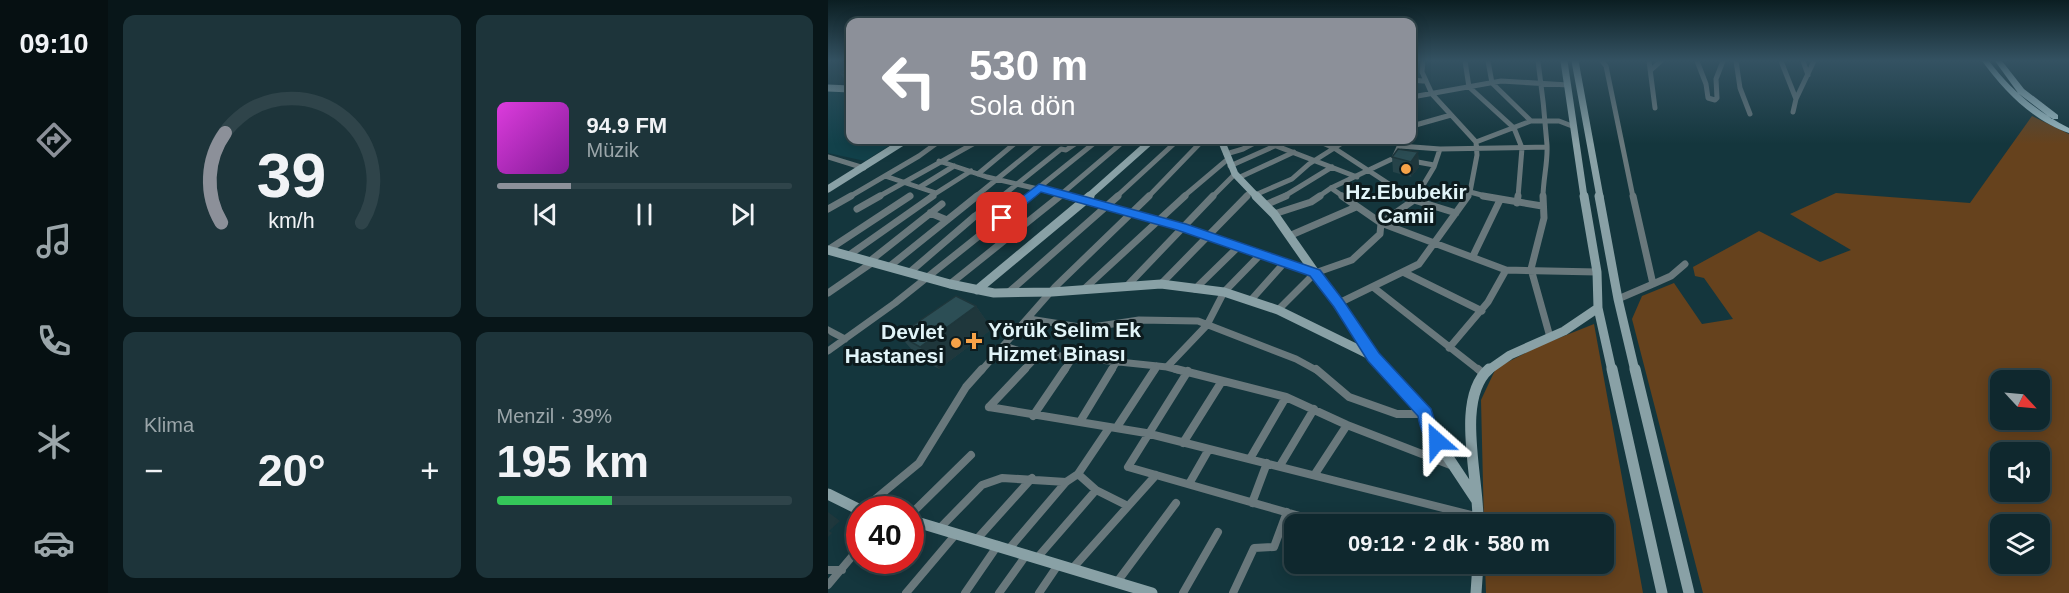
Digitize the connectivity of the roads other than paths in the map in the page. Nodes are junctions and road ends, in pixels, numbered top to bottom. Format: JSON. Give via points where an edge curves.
{"nodes":[{"id":1,"x":1428,"y":89,"type":"edge"},
{"id":2,"x":1458,"y":89,"type":"edge"},
{"id":3,"x":1471,"y":89,"type":"edge"},
{"id":4,"x":1498,"y":89,"type":"edge"},
{"id":5,"x":1543,"y":89,"type":"edge"},
{"id":6,"x":1568,"y":89,"type":"edge"},
{"id":7,"x":1579,"y":89,"type":"edge"},
{"id":8,"x":1610,"y":89,"type":"edge"},
{"id":9,"x":1653,"y":89,"type":"edge"},
{"id":10,"x":1707,"y":89,"type":"edge"},
{"id":11,"x":1717,"y":89,"type":"edge"},
{"id":12,"x":1740,"y":89,"type":"edge"},
{"id":13,"x":1792,"y":89,"type":"edge"},
{"id":14,"x":1801,"y":89,"type":"edge"},
{"id":15,"x":2006,"y":89,"type":"edge"},
{"id":16,"x":2019,"y":89,"type":"edge"},
{"id":17,"x":1431,"y":93,"type":"junction"},
{"id":18,"x":1416,"y":96,"type":"edge"},
{"id":19,"x":1796,"y":99,"type":"junction"},
{"id":20,"x":1655,"y":108,"type":"dead end"},
{"id":21,"x":1793,"y":112,"type":"dead end"},
{"id":22,"x":1750,"y":114,"type":"dead end"},
{"id":23,"x":1451,"y":115,"type":"junction"},
{"id":24,"x":1532,"y":121,"type":"junction"},
{"id":25,"x":1543,"y":122,"type":"junction"},
{"id":26,"x":2069,"y":124,"type":"edge"},
{"id":27,"x":1416,"y":125,"type":"edge"},
{"id":28,"x":1572,"y":126,"type":"junction"},
{"id":29,"x":1514,"y":128,"type":"junction"},
{"id":30,"x":2069,"y":131,"type":"edge"},
{"id":31,"x":900,"y":144,"type":"edge"},
{"id":32,"x":935,"y":144,"type":"edge"},
{"id":33,"x":972,"y":144,"type":"edge"},
{"id":34,"x":1013,"y":144,"type":"edge"},
{"id":35,"x":1040,"y":144,"type":"edge"},
{"id":36,"x":1075,"y":144,"type":"edge"},
{"id":37,"x":1083,"y":144,"type":"edge"},
{"id":38,"x":1093,"y":144,"type":"edge"},
{"id":39,"x":1120,"y":144,"type":"edge"},
{"id":40,"x":1147,"y":144,"type":"edge"},
{"id":41,"x":1174,"y":144,"type":"edge"},
{"id":42,"x":1199,"y":144,"type":"edge"},
{"id":43,"x":1223,"y":144,"type":"edge"},
{"id":44,"x":1252,"y":144,"type":"edge"},
{"id":45,"x":1272,"y":144,"type":"edge"},
{"id":46,"x":1281,"y":144,"type":"edge"},
{"id":47,"x":1325,"y":144,"type":"edge"},
{"id":48,"x":1340,"y":144,"type":"edge"},
{"id":49,"x":1477,"y":145,"type":"junction"},
{"id":50,"x":1278,"y":146,"type":"junction"},
{"id":51,"x":1400,"y":146,"type":"joint"},
{"id":52,"x":1090,"y":147,"type":"junction"},
{"id":53,"x":1547,"y":147,"type":"junction"},
{"id":54,"x":1334,"y":148,"type":"junction"},
{"id":55,"x":1522,"y":148,"type":"junction"},
{"id":56,"x":1440,"y":149,"type":"junction"},
{"id":57,"x":1294,"y":152,"type":"junction"},
{"id":58,"x":828,"y":157,"type":"edge"},
{"id":59,"x":1394,"y":158,"type":"junction"},
{"id":60,"x":1314,"y":160,"type":"junction"},
{"id":61,"x":939,"y":161,"type":"junction"},
{"id":62,"x":1434,"y":165,"type":"junction"},
{"id":63,"x":954,"y":166,"type":"junction"},
{"id":64,"x":1231,"y":166,"type":"junction"},
{"id":65,"x":1332,"y":167,"type":"junction"},
{"id":66,"x":864,"y":168,"type":"junction"},
{"id":67,"x":974,"y":172,"type":"junction"},
{"id":68,"x":1368,"y":172,"type":"junction"},
{"id":69,"x":885,"y":176,"type":"junction"},
{"id":70,"x":1357,"y":177,"type":"junction"},
{"id":71,"x":998,"y":180,"type":"junction"},
{"id":72,"x":903,"y":181,"type":"junction"},
{"id":73,"x":1020,"y":183,"type":"junction"},
{"id":74,"x":920,"y":187,"type":"junction"},
{"id":75,"x":1039,"y":188,"type":"junction"},
{"id":76,"x":1331,"y":188,"type":"junction"},
{"id":77,"x":828,"y":189,"type":"edge"},
{"id":78,"x":891,"y":189,"type":"junction"},
{"id":79,"x":1470,"y":192,"type":"junction"},
{"id":80,"x":936,"y":193,"type":"junction"},
{"id":81,"x":1253,"y":193,"type":"junction"},
{"id":82,"x":1062,"y":194,"type":"junction"},
{"id":83,"x":926,"y":199,"type":"junction"},
{"id":84,"x":1414,"y":200,"type":"junction"},
{"id":85,"x":1500,"y":200,"type":"junction"},
{"id":86,"x":1082,"y":201,"type":"junction"},
{"id":87,"x":1517,"y":203,"type":"junction"},
{"id":88,"x":1265,"y":205,"type":"junction"},
{"id":89,"x":1542,"y":206,"type":"junction"},
{"id":90,"x":1105,"y":207,"type":"junction"},
{"id":91,"x":1356,"y":207,"type":"junction"},
{"id":92,"x":857,"y":209,"type":"dead end"},
{"id":93,"x":828,"y":210,"type":"edge"},
{"id":94,"x":930,"y":213,"type":"junction"},
{"id":95,"x":1132,"y":213,"type":"junction"},
{"id":96,"x":1456,"y":213,"type":"junction"},
{"id":97,"x":1274,"y":214,"type":"junction"},
{"id":98,"x":947,"y":220,"type":"junction"},
{"id":99,"x":1156,"y":220,"type":"junction"},
{"id":100,"x":1381,"y":223,"type":"junction"},
{"id":101,"x":1182,"y":227,"type":"junction"},
{"id":102,"x":1206,"y":236,"type":"junction"},
{"id":103,"x":1289,"y":236,"type":"junction"},
{"id":104,"x":1436,"y":243,"type":"junction"},
{"id":105,"x":1239,"y":246,"type":"junction"},
{"id":106,"x":828,"y":250,"type":"edge"},
{"id":107,"x":1261,"y":254,"type":"junction"},
{"id":108,"x":849,"y":255,"type":"junction"},
{"id":109,"x":1473,"y":256,"type":"junction"},
{"id":110,"x":872,"y":261,"type":"junction"},
{"id":111,"x":1285,"y":262,"type":"junction"},
{"id":112,"x":1685,"y":264,"type":"dead end"},
{"id":113,"x":890,"y":266,"type":"junction"},
{"id":114,"x":1531,"y":269,"type":"junction"},
{"id":115,"x":1506,"y":270,"type":"junction"},
{"id":116,"x":910,"y":272,"type":"junction"},
{"id":117,"x":1597,"y":272,"type":"junction"},
{"id":118,"x":1315,"y":273,"type":"junction"},
{"id":119,"x":1405,"y":273,"type":"junction"},
{"id":120,"x":928,"y":277,"type":"junction"},
{"id":121,"x":950,"y":284,"type":"junction"},
{"id":122,"x":1161,"y":284,"type":"junction"},
{"id":123,"x":1653,"y":284,"type":"junction"},
{"id":124,"x":1126,"y":287,"type":"junction"},
{"id":125,"x":1373,"y":288,"type":"junction"},
{"id":126,"x":1195,"y":289,"type":"junction"},
{"id":127,"x":977,"y":290,"type":"junction"},
{"id":128,"x":1082,"y":290,"type":"junction"},
{"id":129,"x":1052,"y":292,"type":"junction"},
{"id":130,"x":1224,"y":292,"type":"junction"},
{"id":131,"x":828,"y":293,"type":"edge"},
{"id":132,"x":1008,"y":293,"type":"junction"},
{"id":133,"x":1618,"y":299,"type":"junction"},
{"id":134,"x":1251,"y":300,"type":"junction"},
{"id":135,"x":1339,"y":303,"type":"junction"},
{"id":136,"x":1598,"y":308,"type":"junction"},
{"id":137,"x":1278,"y":310,"type":"junction"},
{"id":138,"x":1482,"y":312,"type":"junction"},
{"id":139,"x":1029,"y":319,"type":"junction"},
{"id":140,"x":1207,"y":325,"type":"junction"},
{"id":141,"x":828,"y":330,"type":"edge"},
{"id":142,"x":1550,"y":337,"type":"junction"},
{"id":143,"x":845,"y":339,"type":"junction"},
{"id":144,"x":1005,"y":346,"type":"junction"},
{"id":145,"x":1449,"y":348,"type":"junction"},
{"id":146,"x":828,"y":351,"type":"edge"},
{"id":147,"x":1041,"y":352,"type":"junction"},
{"id":148,"x":1073,"y":357,"type":"junction"},
{"id":149,"x":1374,"y":357,"type":"junction"},
{"id":150,"x":1117,"y":361,"type":"junction"},
{"id":151,"x":1157,"y":366,"type":"junction"},
{"id":152,"x":1167,"y":367,"type":"junction"},
{"id":153,"x":1188,"y":371,"type":"junction"},
{"id":154,"x":1484,"y":374,"type":"junction"},
{"id":155,"x":1222,"y":381,"type":"junction"},
{"id":156,"x":1286,"y":397,"type":"junction"},
{"id":157,"x":1314,"y":409,"type":"junction"},
{"id":158,"x":1425,"y":414,"type":"junction"},
{"id":159,"x":1032,"y":416,"type":"junction"},
{"id":160,"x":1081,"y":420,"type":"junction"},
{"id":161,"x":1347,"y":425,"type":"junction"},
{"id":162,"x":1113,"y":428,"type":"junction"},
{"id":163,"x":1148,"y":434,"type":"junction"},
{"id":164,"x":1184,"y":443,"type":"junction"},
{"id":165,"x":1209,"y":449,"type":"junction"},
{"id":166,"x":971,"y":455,"type":"dead end"},
{"id":167,"x":1251,"y":457,"type":"junction"},
{"id":168,"x":1267,"y":463,"type":"junction"},
{"id":169,"x":1281,"y":465,"type":"junction"},
{"id":170,"x":1455,"y":467,"type":"junction"},
{"id":171,"x":1078,"y":474,"type":"junction"},
{"id":172,"x":1315,"y":474,"type":"junction"},
{"id":173,"x":1156,"y":475,"type":"junction"},
{"id":174,"x":1032,"y":478,"type":"junction"},
{"id":175,"x":1066,"y":482,"type":"junction"},
{"id":176,"x":1189,"y":484,"type":"junction"},
{"id":177,"x":1096,"y":490,"type":"junction"},
{"id":178,"x":828,"y":494,"type":"edge"},
{"id":179,"x":879,"y":496,"type":"edge"},
{"id":180,"x":924,"y":501,"type":"edge"},
{"id":181,"x":1477,"y":501,"type":"junction"},
{"id":182,"x":846,"y":503,"type":"edge"},
{"id":183,"x":1176,"y":503,"type":"dead end"},
{"id":184,"x":1252,"y":503,"type":"junction"},
{"id":185,"x":1128,"y":506,"type":"junction"},
{"id":186,"x":1287,"y":512,"type":"junction"},
{"id":187,"x":1294,"y":514,"type":"edge"},
{"id":188,"x":1454,"y":514,"type":"edge"},
{"id":189,"x":1478,"y":514,"type":"edge"},
{"id":190,"x":924,"y":524,"type":"edge"},
{"id":191,"x":939,"y":529,"type":"junction"},
{"id":192,"x":1218,"y":532,"type":"dead end"},
{"id":193,"x":956,"y":534,"type":"junction"},
{"id":194,"x":977,"y":539,"type":"junction"},
{"id":195,"x":1003,"y":548,"type":"junction"},
{"id":196,"x":1032,"y":556,"type":"junction"},
{"id":197,"x":846,"y":565,"type":"edge"},
{"id":198,"x":1058,"y":565,"type":"junction"},
{"id":199,"x":1072,"y":569,"type":"junction"},
{"id":200,"x":828,"y":570,"type":"edge"},
{"id":201,"x":842,"y":570,"type":"junction"},
{"id":202,"x":1475,"y":574,"type":"edge"},
{"id":203,"x":1117,"y":582,"type":"junction"},
{"id":204,"x":828,"y":585,"type":"edge"},
{"id":205,"x":906,"y":593,"type":"edge"},
{"id":206,"x":965,"y":593,"type":"edge"},
{"id":207,"x":999,"y":593,"type":"edge"},
{"id":208,"x":1039,"y":593,"type":"edge"},
{"id":209,"x":1152,"y":593,"type":"edge"},
{"id":210,"x":1182,"y":593,"type":"edge"},
{"id":211,"x":1233,"y":593,"type":"edge"},
{"id":212,"x":1476,"y":593,"type":"edge"},
{"id":213,"x":1662,"y":593,"type":"edge"},
{"id":214,"x":1689,"y":593,"type":"edge"}],
"edges":[{"from":1,"to":17,"type":"street"},
{"from":2,"to":17,"type":"street"},
{"from":3,"to":29,"type":"street"},
{"from":4,"to":24,"type":"street"},
{"from":5,"to":25,"type":"street"},
{"from":6,"to":28,"type":"street"},
{"from":7,"to":133,"type":"street"},
{"from":8,"to":123,"type":"street"},
{"from":9,"to":20,"type":"street"},
{"from":10,"to":11,"type":"street","via":[[1708,98],[1715,100]]},
{"from":12,"to":22,"type":"street"},
{"from":13,"to":19,"type":"street"},
{"from":14,"to":19,"type":"street"},
{"from":15,"to":30,"type":"main road","via":[[2035,113]]},
{"from":16,"to":26,"type":"main road","via":[[2033,103]]},
{"from":17,"to":18,"type":"street"},
{"from":17,"to":23,"type":"street"},
{"from":19,"to":21,"type":"street"},
{"from":23,"to":27,"type":"street"},
{"from":23,"to":49,"type":"street"},
{"from":24,"to":25,"type":"street"},
{"from":24,"to":29,"type":"street"},
{"from":25,"to":28,"type":"street"},
{"from":25,"to":53,"type":"street"},
{"from":28,"to":117,"type":"street"},
{"from":29,"to":49,"type":"street"},
{"from":29,"to":55,"type":"street"},
{"from":31,"to":66,"type":"street"},
{"from":32,"to":69,"type":"street"},
{"from":33,"to":61,"type":"street"},
{"from":34,"to":67,"type":"street"},
{"from":35,"to":71,"type":"street"},
{"from":36,"to":73,"type":"street","via":[[1061,149]]},
{"from":37,"to":52,"type":"street"},
{"from":38,"to":52,"type":"street"},
{"from":39,"to":82,"type":"street"},
{"from":40,"to":86,"type":"street"},
{"from":41,"to":90,"type":"street"},
{"from":42,"to":95,"type":"street"},
{"from":43,"to":64,"type":"street"},
{"from":44,"to":64,"type":"street","via":[[1243,149]]},
{"from":45,"to":50,"type":"street"},
{"from":46,"to":50,"type":"street"},
{"from":47,"to":54,"type":"street"},
{"from":48,"to":54,"type":"street"},
{"from":49,"to":55,"type":"street"},
{"from":49,"to":56,"type":"street"},
{"from":49,"to":79,"type":"street"},
{"from":50,"to":57,"type":"street"},
{"from":50,"to":64,"type":"street"},
{"from":51,"to":56,"type":"street"},
{"from":51,"to":59,"type":"street"},
{"from":52,"to":75,"type":"street"},
{"from":53,"to":55,"type":"street"},
{"from":53,"to":89,"type":"street"},
{"from":54,"to":60,"type":"street"},
{"from":54,"to":68,"type":"street"},
{"from":55,"to":87,"type":"street"},
{"from":56,"to":62,"type":"street"},
{"from":57,"to":60,"type":"street"},
{"from":57,"to":64,"type":"street","via":[[1278,163]]},
{"from":58,"to":66,"type":"street"},
{"from":59,"to":62,"type":"street"},
{"from":59,"to":68,"type":"street"},
{"from":60,"to":65,"type":"street"},
{"from":60,"to":81,"type":"street","via":[[1292,179]]},
{"from":61,"to":63,"type":"street"},
{"from":61,"to":72,"type":"street"},
{"from":62,"to":84,"type":"street"},
{"from":63,"to":67,"type":"street"},
{"from":63,"to":74,"type":"street"},
{"from":64,"to":81,"type":"street"},
{"from":64,"to":99,"type":"street"},
{"from":64,"to":101,"type":"street"},
{"from":65,"to":70,"type":"street"},
{"from":65,"to":88,"type":"street"},
{"from":66,"to":77,"type":"street"},
{"from":67,"to":71,"type":"street"},
{"from":67,"to":80,"type":"street"},
{"from":68,"to":70,"type":"street"},
{"from":68,"to":84,"type":"street"},
{"from":69,"to":72,"type":"street"},
{"from":69,"to":93,"type":"street"},
{"from":70,"to":76,"type":"street"},
{"from":71,"to":73,"type":"street"},
{"from":71,"to":98,"type":"street"},
{"from":72,"to":74,"type":"street"},
{"from":72,"to":78,"type":"street"},
{"from":73,"to":75,"type":"street"},
{"from":73,"to":116,"type":"street"},
{"from":74,"to":80,"type":"street"},
{"from":75,"to":82,"type":"street"},
{"from":75,"to":120,"type":"street"},
{"from":76,"to":91,"type":"street"},
{"from":76,"to":97,"type":"street","via":[[1311,202]]},
{"from":78,"to":92,"type":"street"},
{"from":78,"to":106,"type":"street","via":[[910,196]]},
{"from":79,"to":85,"type":"street"},
{"from":79,"to":96,"type":"street"},
{"from":80,"to":83,"type":"street"},
{"from":81,"to":88,"type":"street"},
{"from":81,"to":102,"type":"street"},
{"from":82,"to":86,"type":"street"},
{"from":82,"to":121,"type":"street"},
{"from":83,"to":94,"type":"street","via":[[942,204]]},
{"from":83,"to":108,"type":"street"},
{"from":84,"to":96,"type":"street"},
{"from":84,"to":100,"type":"street"},
{"from":85,"to":87,"type":"street"},
{"from":85,"to":109,"type":"street"},
{"from":86,"to":90,"type":"street"},
{"from":86,"to":127,"type":"street"},
{"from":87,"to":89,"type":"street"},
{"from":88,"to":97,"type":"street"},
{"from":89,"to":114,"type":"street","via":[[1544,218]]},
{"from":90,"to":95,"type":"street"},
{"from":90,"to":132,"type":"street"},
{"from":91,"to":100,"type":"street"},
{"from":91,"to":103,"type":"street"},
{"from":94,"to":98,"type":"street"},
{"from":94,"to":110,"type":"street"},
{"from":95,"to":99,"type":"street"},
{"from":95,"to":129,"type":"street"},
{"from":96,"to":104,"type":"street"},
{"from":97,"to":103,"type":"street"},
{"from":98,"to":113,"type":"street"},
{"from":99,"to":101,"type":"street"},
{"from":99,"to":128,"type":"street"},
{"from":100,"to":104,"type":"street"},
{"from":100,"to":118,"type":"street","via":[[1380,234],[1352,260]]},
{"from":101,"to":102,"type":"street"},
{"from":101,"to":124,"type":"street"},
{"from":102,"to":105,"type":"street"},
{"from":102,"to":122,"type":"street"},
{"from":103,"to":118,"type":"street"},
{"from":104,"to":109,"type":"street"},
{"from":104,"to":119,"type":"street","via":[[1419,264]]},
{"from":105,"to":107,"type":"street"},
{"from":105,"to":126,"type":"street"},
{"from":106,"to":108,"type":"street"},
{"from":107,"to":111,"type":"street"},
{"from":107,"to":130,"type":"street"},
{"from":108,"to":110,"type":"street"},
{"from":109,"to":115,"type":"street"},
{"from":110,"to":113,"type":"street"},
{"from":110,"to":131,"type":"street"},
{"from":111,"to":118,"type":"street"},
{"from":111,"to":134,"type":"street"},
{"from":112,"to":123,"type":"street"},
{"from":113,"to":116,"type":"street"},
{"from":114,"to":115,"type":"street"},
{"from":114,"to":117,"type":"street"},
{"from":114,"to":142,"type":"street"},
{"from":115,"to":138,"type":"street"},
{"from":116,"to":120,"type":"street"},
{"from":117,"to":136,"type":"street"},
{"from":118,"to":135,"type":"street"},
{"from":118,"to":137,"type":"street"},
{"from":119,"to":125,"type":"street"},
{"from":119,"to":138,"type":"street"},
{"from":120,"to":121,"type":"street"},
{"from":120,"to":143,"type":"street"},
{"from":121,"to":127,"type":"street"},
{"from":122,"to":124,"type":"street"},
{"from":122,"to":126,"type":"street"},
{"from":123,"to":133,"type":"street"},
{"from":124,"to":128,"type":"street"},
{"from":125,"to":135,"type":"street"},
{"from":125,"to":145,"type":"street"},
{"from":126,"to":130,"type":"street"},
{"from":127,"to":132,"type":"street"},
{"from":128,"to":129,"type":"street"},
{"from":129,"to":132,"type":"street"},
{"from":129,"to":139,"type":"street"},
{"from":130,"to":134,"type":"street"},
{"from":130,"to":140,"type":"street"},
{"from":133,"to":214,"type":"street"},
{"from":134,"to":137,"type":"street"},
{"from":135,"to":149,"type":"street"},
{"from":136,"to":142,"type":"street"},
{"from":136,"to":213,"type":"street"},
{"from":137,"to":149,"type":"street"},
{"from":138,"to":145,"type":"street"},
{"from":139,"to":140,"type":"street","via":[[1086,328],[1139,320],[1198,321]]},
{"from":139,"to":144,"type":"street"},
{"from":140,"to":152,"type":"street"},
{"from":140,"to":158,"type":"street","via":[[1296,359],[1321,372],[1349,397],[1397,414]]},
{"from":141,"to":143,"type":"street"},
{"from":142,"to":154,"type":"street","via":[[1514,352]]},
{"from":143,"to":146,"type":"street"},
{"from":144,"to":147,"type":"street"},
{"from":144,"to":179,"type":"street","via":[[966,387],[919,464]]},
{"from":145,"to":154,"type":"street"},
{"from":147,"to":148,"type":"street"},
{"from":147,"to":159,"type":"street","via":[[989,407]]},
{"from":148,"to":150,"type":"street"},
{"from":148,"to":159,"type":"street"},
{"from":149,"to":158,"type":"street"},
{"from":150,"to":151,"type":"street"},
{"from":150,"to":160,"type":"street"},
{"from":151,"to":152,"type":"street"},
{"from":151,"to":162,"type":"street"},
{"from":152,"to":153,"type":"street"},
{"from":153,"to":155,"type":"street"},
{"from":153,"to":163,"type":"street"},
{"from":154,"to":181,"type":"street","via":[[1477,381],[1471,421]]},
{"from":155,"to":156,"type":"street"},
{"from":155,"to":164,"type":"street"},
{"from":156,"to":157,"type":"street"},
{"from":156,"to":167,"type":"street"},
{"from":157,"to":161,"type":"street"},
{"from":157,"to":169,"type":"street"},
{"from":158,"to":170,"type":"street","via":[[1428,427]]},
{"from":159,"to":160,"type":"street"},
{"from":160,"to":162,"type":"street"},
{"from":161,"to":170,"type":"street"},
{"from":161,"to":172,"type":"street"},
{"from":162,"to":163,"type":"street"},
{"from":162,"to":171,"type":"street"},
{"from":163,"to":164,"type":"street"},
{"from":163,"to":173,"type":"street","via":[[1128,467]]},
{"from":164,"to":165,"type":"street"},
{"from":165,"to":167,"type":"street"},
{"from":165,"to":176,"type":"street"},
{"from":166,"to":180,"type":"street"},
{"from":167,"to":168,"type":"street"},
{"from":168,"to":169,"type":"street"},
{"from":168,"to":184,"type":"street"},
{"from":169,"to":172,"type":"street"},
{"from":170,"to":181,"type":"street"},
{"from":171,"to":175,"type":"street"},
{"from":171,"to":177,"type":"street"},
{"from":172,"to":188,"type":"street"},
{"from":173,"to":176,"type":"street"},
{"from":173,"to":185,"type":"street"},
{"from":174,"to":175,"type":"street"},
{"from":174,"to":191,"type":"street","via":[[1002,478],[982,485]]},
{"from":174,"to":194,"type":"street"},
{"from":175,"to":195,"type":"street"},
{"from":176,"to":184,"type":"street"},
{"from":177,"to":185,"type":"street"},
{"from":177,"to":196,"type":"street"},
{"from":178,"to":182,"type":"street"},
{"from":181,"to":189,"type":"street"},
{"from":183,"to":203,"type":"street"},
{"from":184,"to":186,"type":"street"},
{"from":185,"to":199,"type":"street"},
{"from":186,"to":187,"type":"street"},
{"from":186,"to":211,"type":"street","via":[[1274,547],[1254,548]]},
{"from":190,"to":191,"type":"street"},
{"from":191,"to":193,"type":"street"},
{"from":192,"to":210,"type":"street"},
{"from":193,"to":194,"type":"street"},
{"from":193,"to":205,"type":"street"},
{"from":194,"to":195,"type":"street"},
{"from":195,"to":196,"type":"street"},
{"from":195,"to":206,"type":"street"},
{"from":196,"to":198,"type":"street"},
{"from":196,"to":207,"type":"street"},
{"from":197,"to":201,"type":"street"},
{"from":198,"to":199,"type":"street"},
{"from":198,"to":208,"type":"street"},
{"from":199,"to":203,"type":"street"},
{"from":200,"to":201,"type":"street"},
{"from":201,"to":204,"type":"street"},
{"from":202,"to":212,"type":"street"},
{"from":203,"to":209,"type":"street"}]}
